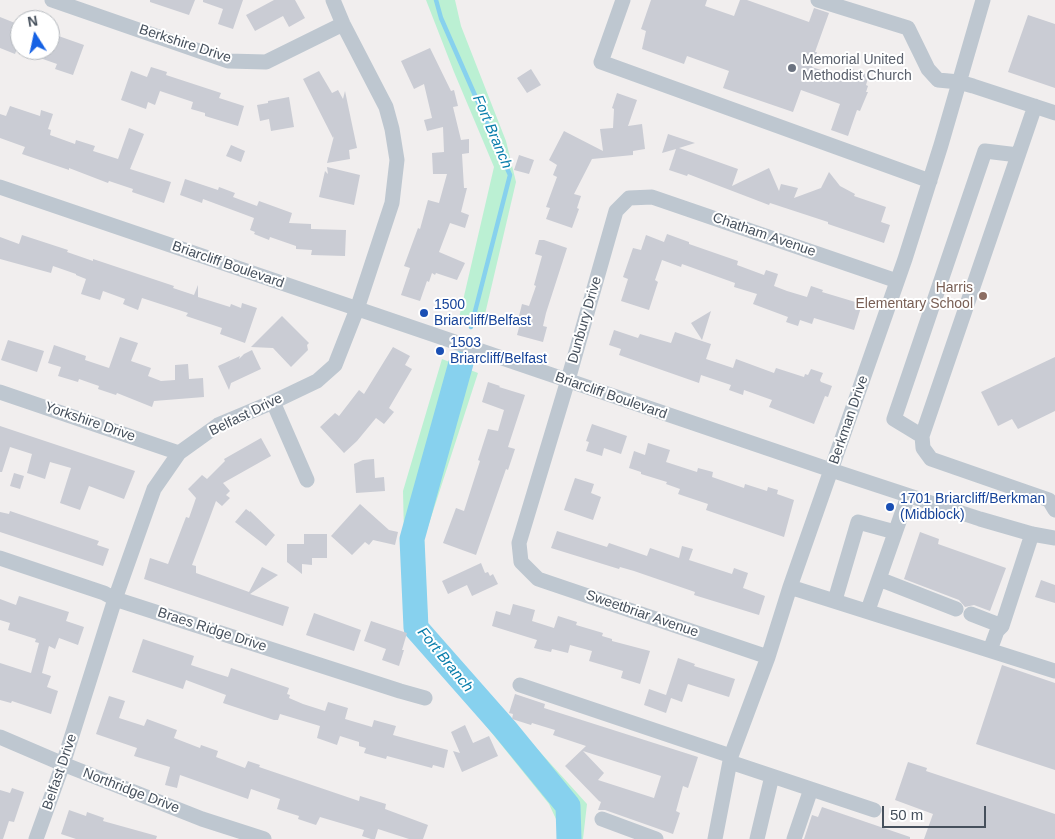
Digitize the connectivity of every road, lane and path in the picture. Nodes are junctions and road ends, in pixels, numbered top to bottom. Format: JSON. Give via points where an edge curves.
{"nodes":[{"id":1,"x":52,"y":0,"type":"edge"},
{"id":2,"x":334,"y":0,"type":"edge"},
{"id":3,"x":623,"y":0,"type":"edge"},
{"id":4,"x":818,"y":0,"type":"edge"},
{"id":5,"x":983,"y":0,"type":"edge"},
{"id":6,"x":343,"y":24,"type":"junction"},
{"id":7,"x":959,"y":82,"type":"junction"},
{"id":8,"x":1035,"y":106,"type":"junction"},
{"id":9,"x":1055,"y":113,"type":"edge"},
{"id":10,"x":1018,"y":155,"type":"junction"},
{"id":11,"x":930,"y":180,"type":"junction"},
{"id":12,"x":0,"y":187,"type":"edge"},
{"id":13,"x":629,"y":198,"type":"joint"},
{"id":14,"x":897,"y":281,"type":"junction"},
{"id":15,"x":357,"y":309,"type":"junction"},
{"id":16,"x":568,"y":380,"type":"junction"},
{"id":17,"x":0,"y":392,"type":"edge"},
{"id":18,"x":273,"y":402,"type":"junction"},
{"id":19,"x":922,"y":436,"type":"junction"},
{"id":20,"x":179,"y":453,"type":"junction"},
{"id":21,"x":831,"y":470,"type":"junction"},
{"id":22,"x":307,"y":480,"type":"dead end"},
{"id":23,"x":908,"y":496,"type":"junction"},
{"id":24,"x":1055,"y":510,"type":"edge"},
{"id":25,"x":895,"y":532,"type":"junction"},
{"id":26,"x":1032,"y":534,"type":"junction"},
{"id":27,"x":1055,"y":536,"type":"edge"},
{"id":28,"x":0,"y":558,"type":"edge"},
{"id":29,"x":521,"y":562,"type":"joint"},
{"id":30,"x":878,"y":579,"type":"junction"},
{"id":31,"x":790,"y":587,"type":"junction"},
{"id":32,"x":115,"y":599,"type":"junction"},
{"id":33,"x":835,"y":600,"type":"junction"},
{"id":34,"x":868,"y":610,"type":"junction"},
{"id":35,"x":1002,"y":626,"type":"junction"},
{"id":36,"x":990,"y":650,"type":"junction"},
{"id":37,"x":768,"y":657,"type":"junction"},
{"id":38,"x":1055,"y":671,"type":"edge"},
{"id":39,"x":520,"y":685,"type":"dead end"},
{"id":40,"x":425,"y":698,"type":"dead end"},
{"id":41,"x":0,"y":737,"type":"edge"},
{"id":42,"x":730,"y":759,"type":"junction"},
{"id":43,"x":63,"y":764,"type":"junction"},
{"id":44,"x":772,"y":776,"type":"junction"},
{"id":45,"x":811,"y":789,"type":"junction"},
{"id":46,"x":874,"y":810,"type":"dead end"},
{"id":47,"x":602,"y":819,"type":"dead end"},
{"id":48,"x":36,"y":839,"type":"edge"},
{"id":49,"x":264,"y":839,"type":"edge"},
{"id":50,"x":656,"y":839,"type":"edge"},
{"id":51,"x":715,"y":839,"type":"edge"},
{"id":52,"x":757,"y":839,"type":"edge"},
{"id":53,"x":794,"y":839,"type":"edge"}],
"edges":[{"from":1,"to":6,"type":"street","name":"Berkshire Drive","via":[[228,61],[266,62]]},
{"from":2,"to":6,"type":"street","name":"Belfast Drive"},
{"from":3,"to":11,"type":"street","via":[[601,62]]},
{"from":4,"to":7,"type":"street","via":[[908,28],[932,74],[938,80]]},
{"from":5,"to":7,"type":"street","name":"Berkman Drive"},
{"from":6,"to":15,"type":"street","name":"Belfast Drive","via":[[386,107],[397,160],[392,203]]},
{"from":7,"to":8,"type":"street"},
{"from":7,"to":11,"type":"street","name":"Berkman Drive"},
{"from":8,"to":9,"type":"street"},
{"from":8,"to":10,"type":"street"},
{"from":10,"to":19,"type":"street"},
{"from":10,"to":19,"type":"street","via":[[985,151],[894,419]]},
{"from":11,"to":14,"type":"street","name":"Berkman Drive"},
{"from":12,"to":15,"type":"street","name":"Briarcliff Boulevard"},
{"from":13,"to":14,"type":"street","name":"Chatham Avenue","via":[[652,197]]},
{"from":13,"to":16,"type":"street","name":"Dunbury Drive","via":[[616,211]]},
{"from":14,"to":21,"type":"street","name":"Berkman Drive"},
{"from":15,"to":16,"type":"street","name":"Briarcliff Boulevard"},
{"from":15,"to":18,"type":"street","name":"Belfast Drive","via":[[335,364],[317,381]]},
{"from":16,"to":21,"type":"street","name":"Briarcliff Boulevard"},
{"from":16,"to":29,"type":"street","name":"Dunbury Drive","via":[[518,542]]},
{"from":17,"to":20,"type":"street","name":"Yorkshire Drive"},
{"from":18,"to":20,"type":"street","name":"Belfast Drive","via":[[218,425]]},
{"from":18,"to":22,"type":"street"},
{"from":19,"to":24,"type":"street","via":[[923,448],[931,459],[1049,500]]},
{"from":20,"to":32,"type":"street","name":"Belfast Drive","via":[[154,489]]},
{"from":21,"to":23,"type":"street","name":"Briarcliff Boulevard"},
{"from":21,"to":31,"type":"street","name":"Berkman Drive"},
{"from":23,"to":25,"type":"street"},
{"from":23,"to":26,"type":"street","name":"Briarcliff Boulevard"},
{"from":25,"to":30,"type":"street"},
{"from":25,"to":33,"type":"street","via":[[858,522]]},
{"from":26,"to":27,"type":"street","name":"Briarcliff Boulevard"},
{"from":26,"to":35,"type":"street"},
{"from":28,"to":32,"type":"street","name":"Braes Ridge Drive"},
{"from":29,"to":37,"type":"street","name":"Sweetbriar Avenue","via":[[538,579]]},
{"from":30,"to":34,"type":"street"},
{"from":30,"to":35,"type":"street"},
{"from":31,"to":33,"type":"street"},
{"from":31,"to":37,"type":"street","name":"Berkman Drive"},
{"from":32,"to":40,"type":"street","name":"Braes Ridge Drive"},
{"from":32,"to":43,"type":"street","name":"Belfast Drive"},
{"from":33,"to":34,"type":"street"},
{"from":34,"to":36,"type":"street"},
{"from":35,"to":36,"type":"street"},
{"from":36,"to":38,"type":"street"},
{"from":37,"to":42,"type":"street","name":"Berkman Drive"},
{"from":39,"to":42,"type":"street"},
{"from":41,"to":43,"type":"street","name":"Northridge Drive"},
{"from":42,"to":44,"type":"street"},
{"from":42,"to":51,"type":"street","name":"Berkman Drive"},
{"from":43,"to":48,"type":"street","name":"Belfast Drive"},
{"from":43,"to":49,"type":"street","name":"Northridge Drive"},
{"from":44,"to":45,"type":"street"},
{"from":44,"to":52,"type":"street"},
{"from":45,"to":46,"type":"street"},
{"from":45,"to":53,"type":"street"},
{"from":47,"to":50,"type":"street"}]}
